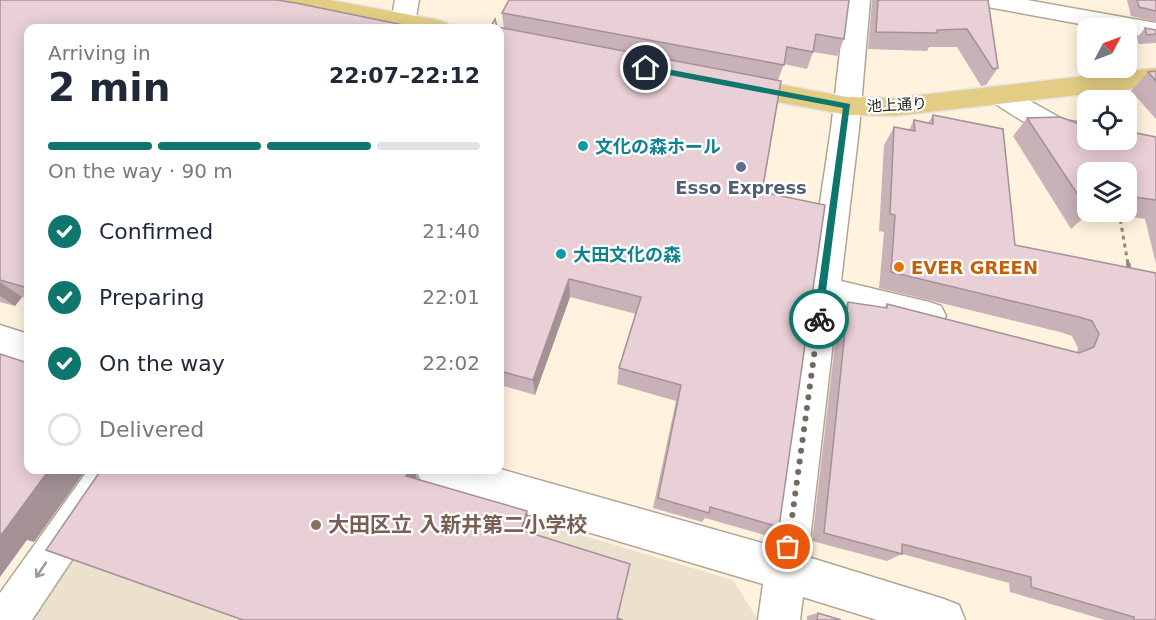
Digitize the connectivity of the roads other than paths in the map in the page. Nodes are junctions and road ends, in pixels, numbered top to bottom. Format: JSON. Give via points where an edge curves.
{"nodes":[{"id":1,"x":292,"y":0,"type":"edge"},
{"id":2,"x":858,"y":0,"type":"edge"},
{"id":3,"x":988,"y":0,"type":"edge"},
{"id":4,"x":1046,"y":5,"type":"edge"},
{"id":5,"x":403,"y":17,"type":"edge"},
{"id":6,"x":425,"y":24,"type":"edge"},
{"id":7,"x":1156,"y":31,"type":"edge"},
{"id":8,"x":1156,"y":77,"type":"edge"},
{"id":9,"x":708,"y":80,"type":"edge"},
{"id":10,"x":1000,"y":95,"type":"junction"},
{"id":11,"x":847,"y":106,"type":"junction"},
{"id":12,"x":1077,"y":132,"type":"edge"},
{"id":13,"x":823,"y":290,"type":"junction"},
{"id":14,"x":958,"y":324,"type":"edge"},
{"id":15,"x":0,"y":340,"type":"edge"},
{"id":16,"x":24,"y":348,"type":"edge"},
{"id":17,"x":107,"y":474,"type":"edge"},
{"id":18,"x":449,"y":474,"type":"edge"},
{"id":19,"x":785,"y":571,"type":"junction"},
{"id":20,"x":7,"y":620,"type":"edge"},
{"id":21,"x":779,"y":620,"type":"edge"},
{"id":22,"x":944,"y":620,"type":"edge"}],
"edges":[{"from":1,"to":5,"type":"main road"},
{"from":2,"to":11,"type":"street"},
{"from":3,"to":4,"type":"street"},
{"from":4,"to":7,"type":"street"},
{"from":5,"to":6,"type":"main road"},
{"from":8,"to":10,"type":"main road","name":"池上通り"},
{"from":9,"to":11,"type":"main road","name":"池上通り"},
{"from":10,"to":11,"type":"main road","name":"池上通り","via":[[894,107]]},
{"from":10,"to":12,"type":"street","via":[[1057,129]]},
{"from":11,"to":13,"type":"street"},
{"from":13,"to":14,"type":"street"},
{"from":13,"to":19,"type":"street"},
{"from":15,"to":16,"type":"street"},
{"from":17,"to":20,"type":"street","one_way":true},
{"from":18,"to":19,"type":"street"},
{"from":19,"to":21,"type":"street"},
{"from":19,"to":22,"type":"street"}]}
